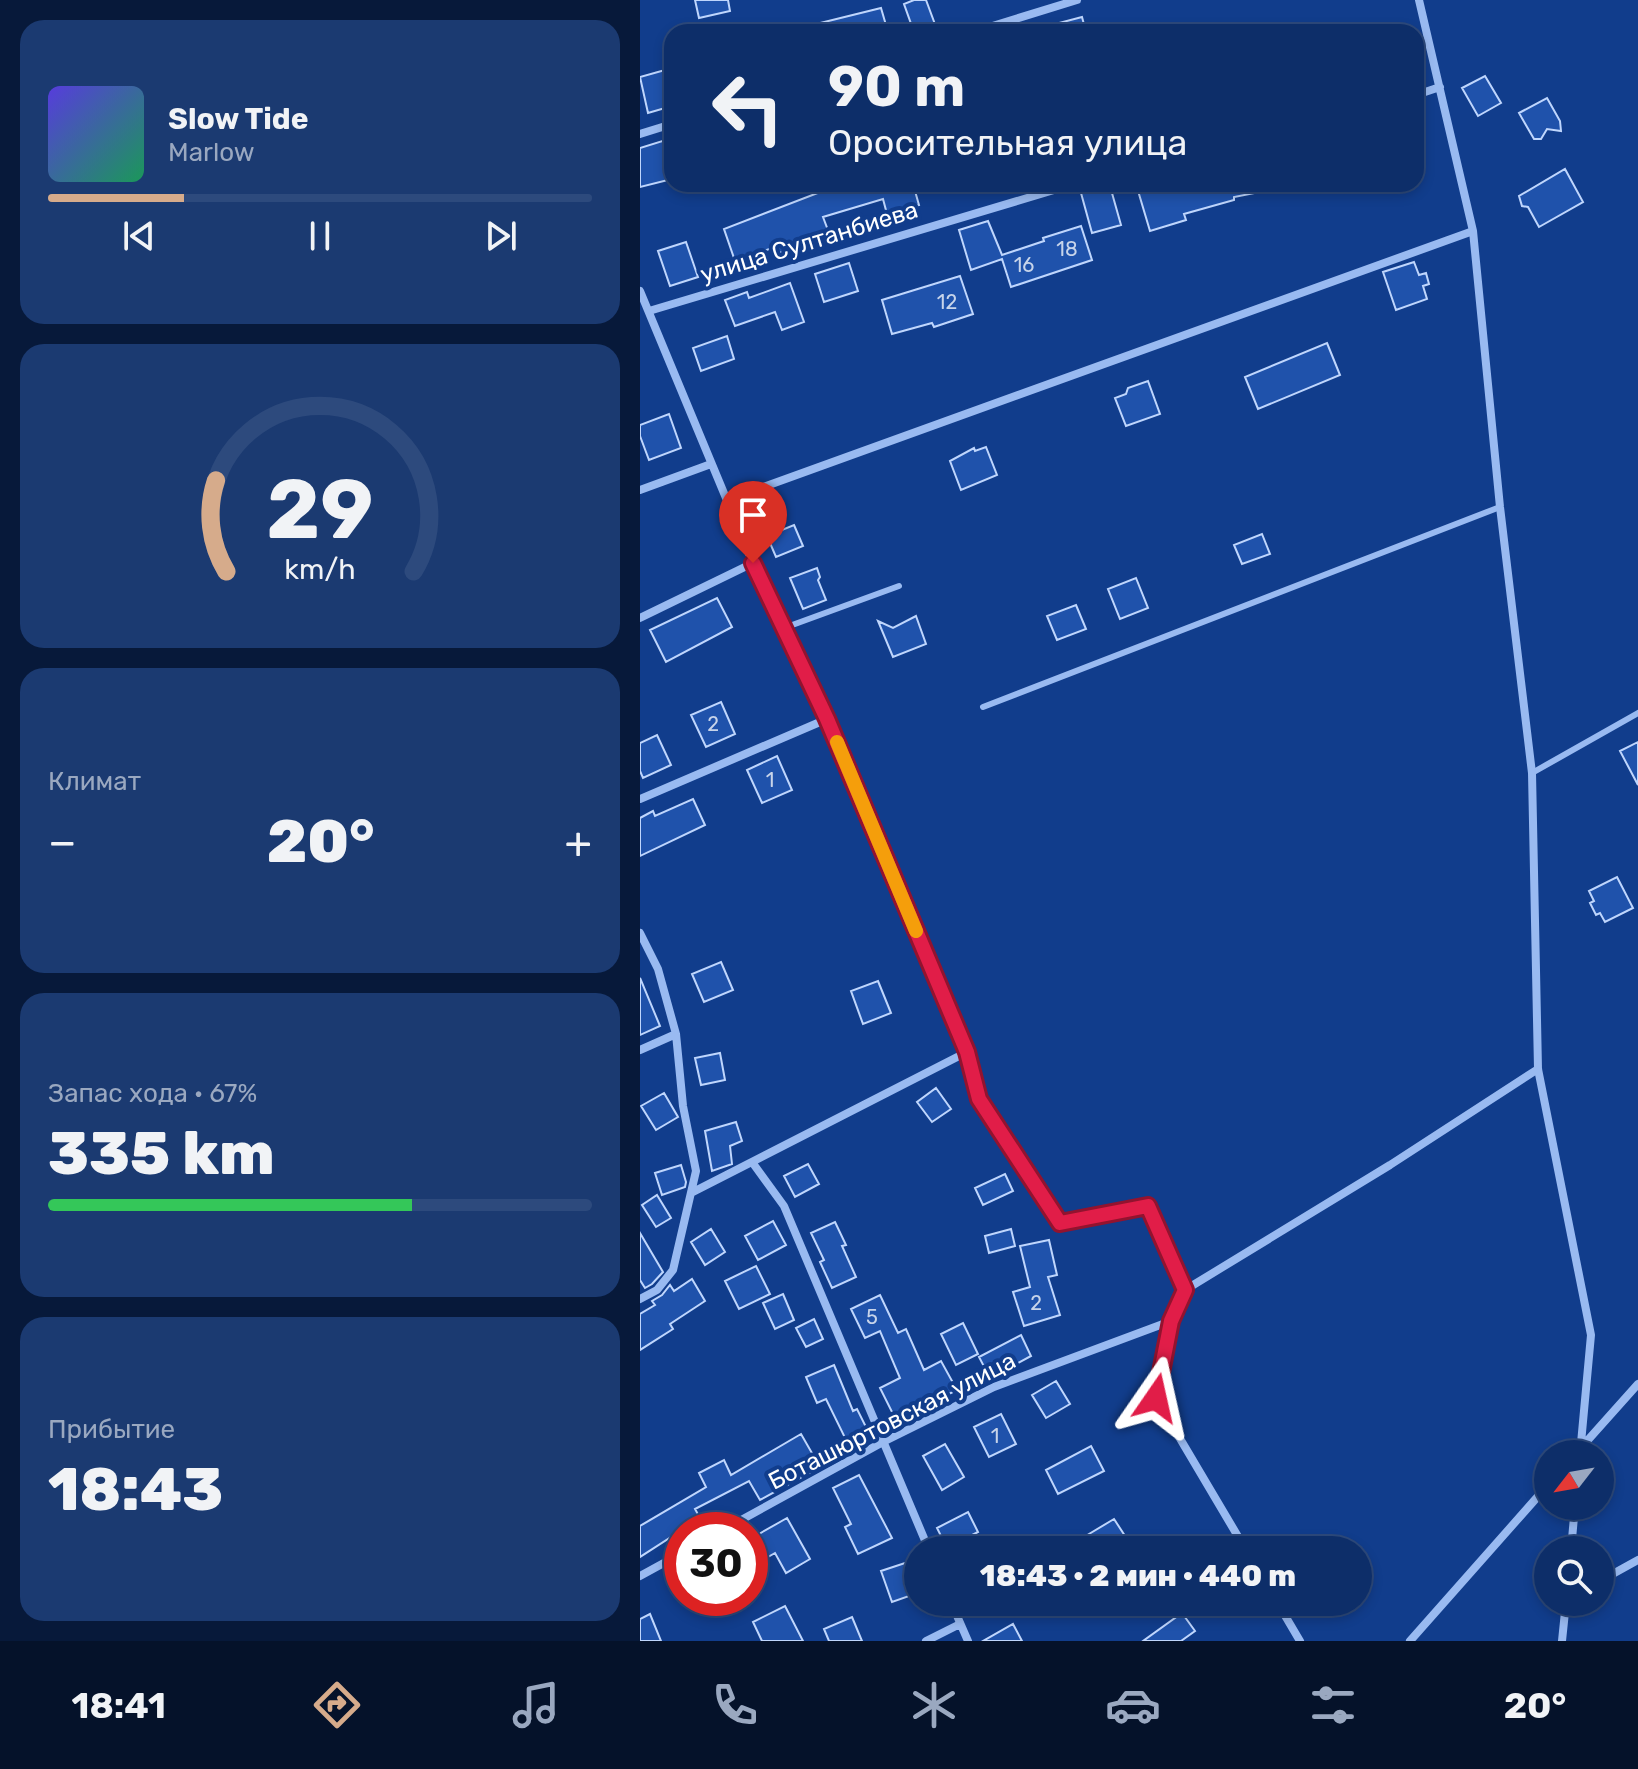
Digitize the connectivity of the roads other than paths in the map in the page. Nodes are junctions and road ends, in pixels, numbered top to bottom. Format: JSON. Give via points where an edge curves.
{"nodes":[{"id":1,"x":1077,"y":0,"type":"edge"},
{"id":2,"x":1419,"y":0,"type":"edge"},
{"id":3,"x":999,"y":24,"type":"edge"},
{"id":4,"x":1440,"y":87,"type":"junction"},
{"id":5,"x":1424,"y":92,"type":"edge"},
{"id":6,"x":664,"y":126,"type":"edge"},
{"id":7,"x":640,"y":134,"type":"edge"},
{"id":8,"x":1047,"y":192,"type":"edge"},
{"id":9,"x":1473,"y":231,"type":"junction"},
{"id":10,"x":640,"y":291,"type":"edge"},
{"id":11,"x":649,"y":311,"type":"junction"},
{"id":12,"x":711,"y":464,"type":"junction"},
{"id":13,"x":640,"y":490,"type":"edge"},
{"id":14,"x":727,"y":500,"type":"junction"},
{"id":15,"x":1500,"y":507,"type":"junction"},
{"id":16,"x":753,"y":563,"type":"junction"},
{"id":17,"x":899,"y":586,"type":"dead end"},
{"id":18,"x":640,"y":618,"type":"edge"},
{"id":19,"x":784,"y":628,"type":"junction"},
{"id":20,"x":983,"y":707,"type":"dead end"},
{"id":21,"x":1638,"y":713,"type":"edge"},
{"id":22,"x":827,"y":719,"type":"junction"},
{"id":23,"x":1532,"y":773,"type":"junction"},
{"id":24,"x":640,"y":799,"type":"edge"},
{"id":25,"x":640,"y":933,"type":"edge"},
{"id":26,"x":676,"y":1034,"type":"junction"},
{"id":27,"x":640,"y":1050,"type":"edge"},
{"id":28,"x":967,"y":1052,"type":"junction"},
{"id":29,"x":1538,"y":1069,"type":"junction"},
{"id":30,"x":752,"y":1162,"type":"junction"},
{"id":31,"x":691,"y":1193,"type":"junction"},
{"id":32,"x":1185,"y":1290,"type":"junction"},
{"id":33,"x":640,"y":1299,"type":"edge"},
{"id":34,"x":1171,"y":1321,"type":"junction"},
{"id":35,"x":1638,"y":1384,"type":"edge"},
{"id":36,"x":1579,"y":1440,"type":"edge"},
{"id":37,"x":1589,"y":1440,"type":"edge"},
{"id":38,"x":883,"y":1442,"type":"junction"},
{"id":39,"x":1534,"y":1501,"type":"edge"},
{"id":40,"x":756,"y":1512,"type":"edge"},
{"id":41,"x":923,"y":1536,"type":"edge"},
{"id":42,"x":1238,"y":1536,"type":"edge"},
{"id":43,"x":1638,"y":1560,"type":"edge"},
{"id":44,"x":664,"y":1563,"type":"edge"},
{"id":45,"x":1614,"y":1573,"type":"edge"},
{"id":46,"x":640,"y":1576,"type":"edge"},
{"id":47,"x":957,"y":1616,"type":"edge"},
{"id":48,"x":1285,"y":1616,"type":"edge"},
{"id":49,"x":1565,"y":1616,"type":"edge"},
{"id":50,"x":960,"y":1624,"type":"junction"},
{"id":51,"x":926,"y":1641,"type":"edge"},
{"id":52,"x":968,"y":1641,"type":"edge"},
{"id":53,"x":1300,"y":1641,"type":"edge"},
{"id":54,"x":1410,"y":1641,"type":"edge"},
{"id":55,"x":1562,"y":1641,"type":"edge"}],
"edges":[{"from":1,"to":3,"type":"street"},
{"from":2,"to":4,"type":"street"},
{"from":4,"to":5,"type":"street"},
{"from":4,"to":9,"type":"street"},
{"from":6,"to":7,"type":"street"},
{"from":8,"to":11,"type":"street","name":"улица Султанбиева"},
{"from":9,"to":14,"type":"street"},
{"from":9,"to":15,"type":"street"},
{"from":10,"to":11,"type":"street"},
{"from":11,"to":12,"type":"street"},
{"from":12,"to":13,"type":"street"},
{"from":12,"to":14,"type":"street"},
{"from":14,"to":16,"type":"street"},
{"from":15,"to":20,"type":"lane"},
{"from":15,"to":23,"type":"street"},
{"from":16,"to":18,"type":"street"},
{"from":16,"to":19,"type":"street"},
{"from":17,"to":19,"type":"lane"},
{"from":19,"to":22,"type":"street"},
{"from":21,"to":23,"type":"lane"},
{"from":22,"to":24,"type":"street"},
{"from":22,"to":28,"type":"street"},
{"from":23,"to":29,"type":"street"},
{"from":25,"to":26,"type":"street","via":[[658,969]]},
{"from":26,"to":27,"type":"street"},
{"from":26,"to":31,"type":"street","via":[[696,1171]]},
{"from":28,"to":30,"type":"street"},
{"from":28,"to":32,"type":"street","via":[[979,1099],[1060,1223],[1148,1206]]},
{"from":29,"to":32,"type":"street"},
{"from":29,"to":36,"type":"street","via":[[1591,1335]]},
{"from":30,"to":31,"type":"street"},
{"from":30,"to":38,"type":"street","via":[[784,1206]]},
{"from":31,"to":33,"type":"street","via":[[673,1270],[657,1290]]},
{"from":32,"to":34,"type":"street"},
{"from":34,"to":38,"type":"street","name":"Боташюртовская улица","via":[[994,1387]]},
{"from":34,"to":42,"type":"street","via":[[1156,1398]]},
{"from":35,"to":37,"type":"street"},
{"from":38,"to":40,"type":"street","name":"Боташюртовская улица"},
{"from":38,"to":41,"type":"street"},
{"from":39,"to":54,"type":"street"},
{"from":43,"to":45,"type":"street"},
{"from":44,"to":46,"type":"street"},
{"from":47,"to":50,"type":"street"},
{"from":48,"to":53,"type":"street"},
{"from":49,"to":55,"type":"street"},
{"from":50,"to":51,"type":"street"},
{"from":50,"to":52,"type":"street"}]}
